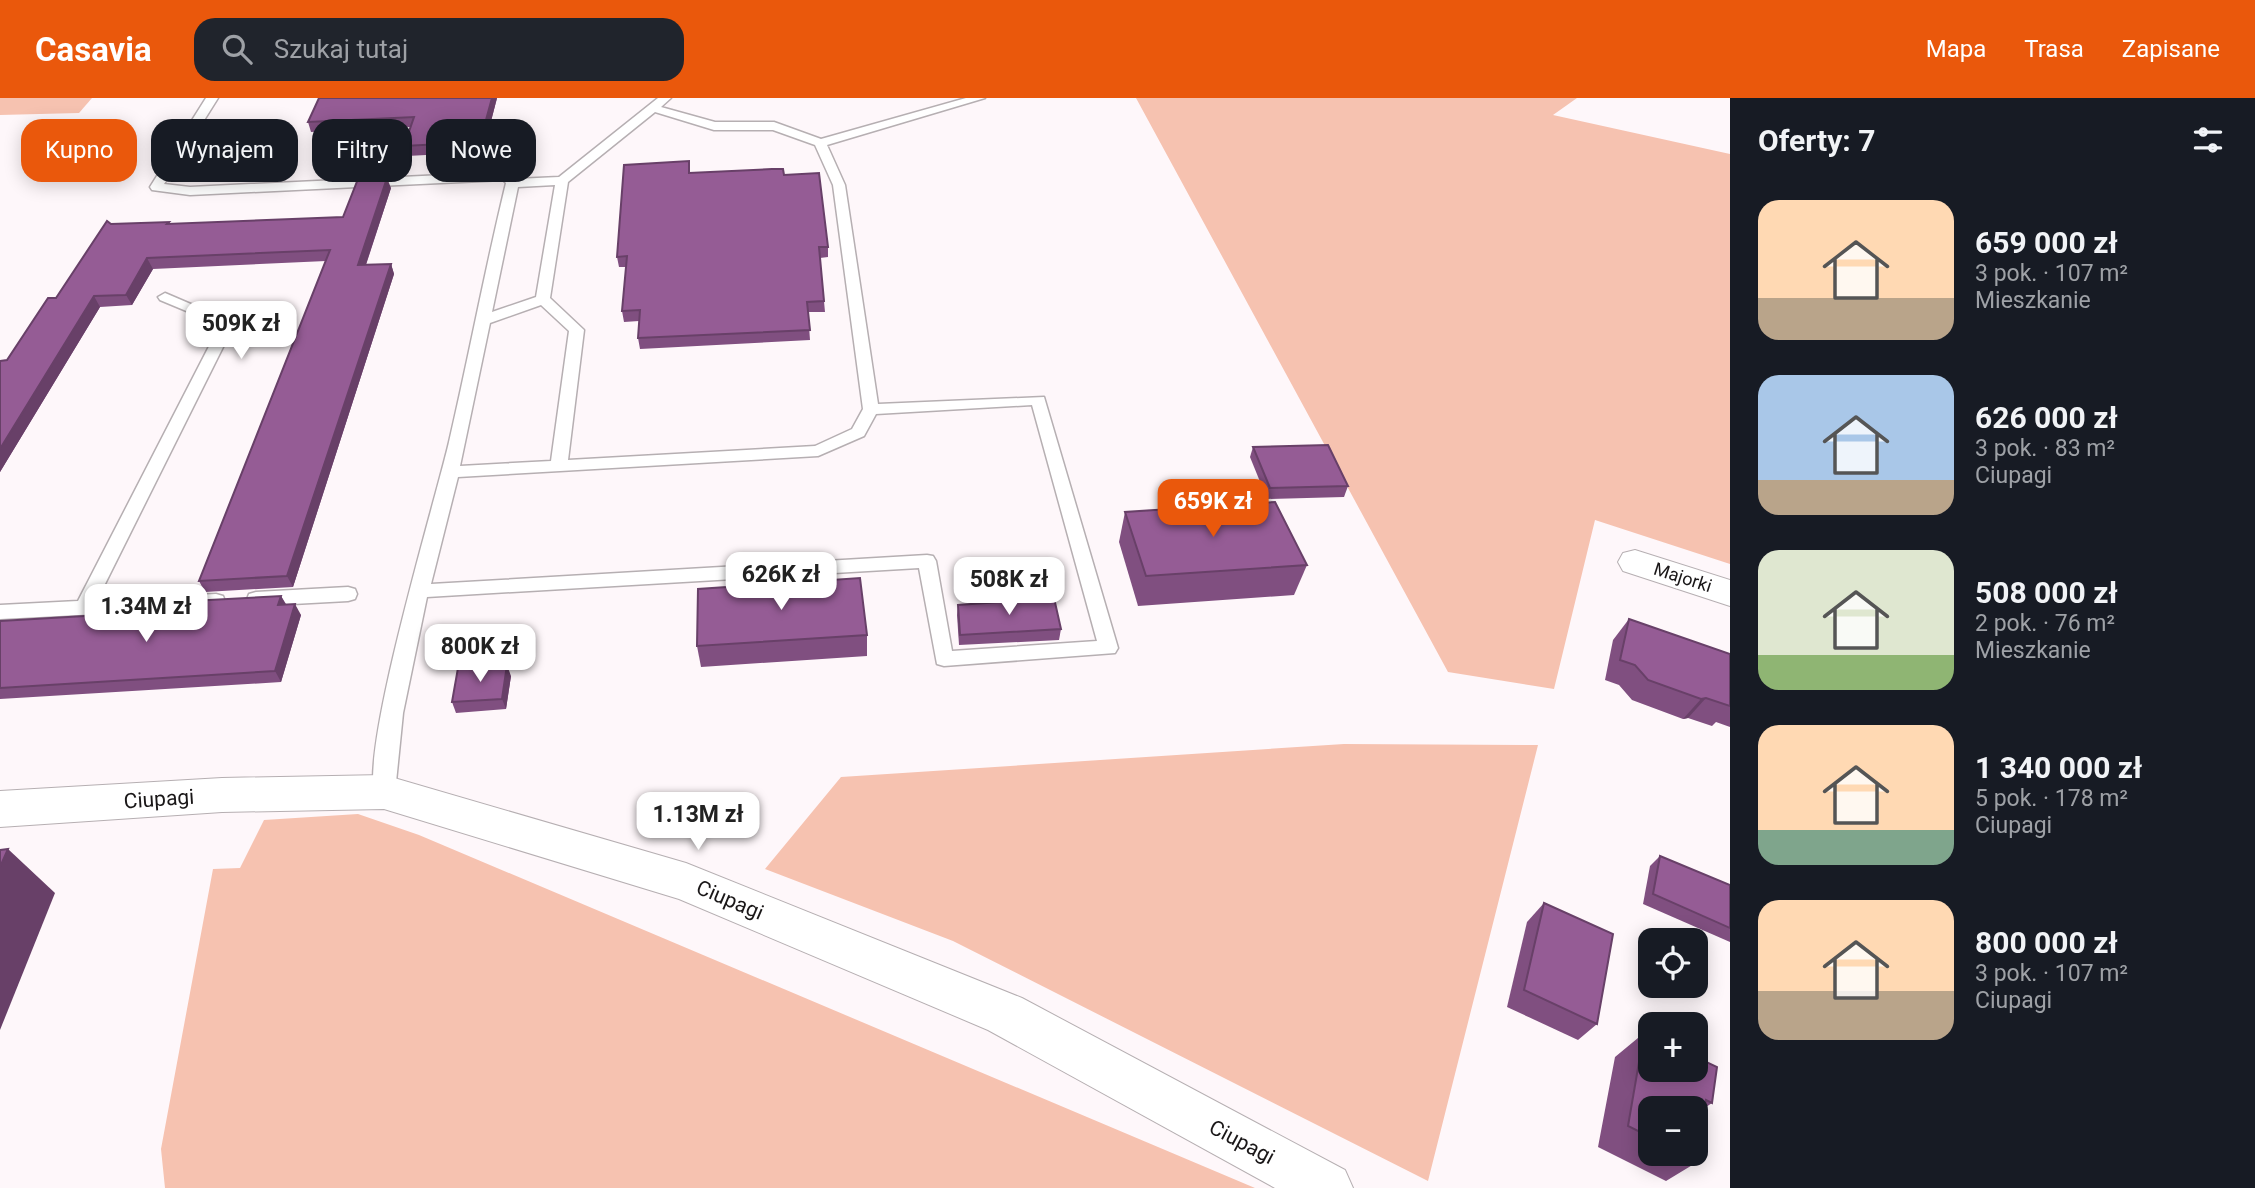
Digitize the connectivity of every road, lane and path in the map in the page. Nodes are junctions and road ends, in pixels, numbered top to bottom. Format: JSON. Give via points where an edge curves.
{"nodes":[{"id":1,"x":212,"y":98,"type":"edge"},
{"id":2,"x":979,"y":98,"type":"edge"},
{"id":3,"x":659,"y":103,"type":"edge"},
{"id":4,"x":820,"y":143,"type":"junction"},
{"id":5,"x":562,"y":181,"type":"junction"},
{"id":6,"x":512,"y":184,"type":"junction"},
{"id":7,"x":165,"y":297,"type":"dead end"},
{"id":8,"x":543,"y":299,"type":"junction"},
{"id":9,"x":482,"y":320,"type":"junction"},
{"id":10,"x":872,"y":408,"type":"junction"},
{"id":11,"x":559,"y":466,"type":"junction"},
{"id":12,"x":450,"y":472,"type":"junction"},
{"id":13,"x":1635,"y":562,"type":"dead end"},
{"id":14,"x":420,"y":591,"type":"junction"},
{"id":15,"x":1730,"y":593,"type":"edge"},
{"id":16,"x":348,"y":594,"type":"dead end"},
{"id":17,"x":85,"y":607,"type":"junction"},
{"id":18,"x":0,"y":611,"type":"edge"},
{"id":19,"x":384,"y":792,"type":"junction"},
{"id":20,"x":0,"y":809,"type":"edge"},
{"id":21,"x":1327,"y":1188,"type":"edge"}],
"edges":[{"from":1,"to":6,"type":"lane","via":[[156,187],[190,191],[506,176]]},
{"from":2,"to":4,"type":"lane"},
{"from":3,"to":4,"type":"lane","via":[[714,125],[774,126]]},
{"from":3,"to":5,"type":"lane"},
{"from":4,"to":10,"type":"lane","via":[[839,185]]},
{"from":5,"to":6,"type":"lane"},
{"from":5,"to":8,"type":"lane"},
{"from":6,"to":9,"type":"lane"},
{"from":7,"to":17,"type":"lane","via":[[228,323]]},
{"from":8,"to":9,"type":"lane"},
{"from":8,"to":11,"type":"lane","via":[[577,330]]},
{"from":9,"to":12,"type":"lane"},
{"from":10,"to":11,"type":"lane","via":[[858,432],[818,450]]},
{"from":10,"to":14,"type":"lane","via":[[1038,400],[1108,648],[944,659],[927,561]]},
{"from":11,"to":12,"type":"lane"},
{"from":12,"to":14,"type":"lane"},
{"from":13,"to":15,"type":"street","name":"Majorki"},
{"from":14,"to":19,"type":"lane","via":[[386,747]]},
{"from":16,"to":17,"type":"lane"},
{"from":17,"to":18,"type":"lane"},
{"from":19,"to":20,"type":"street","name":"Ciupagi","via":[[222,795]]},
{"from":19,"to":21,"type":"street","name":"Ciupagi","via":[[686,882],[1005,1014]]}]}
